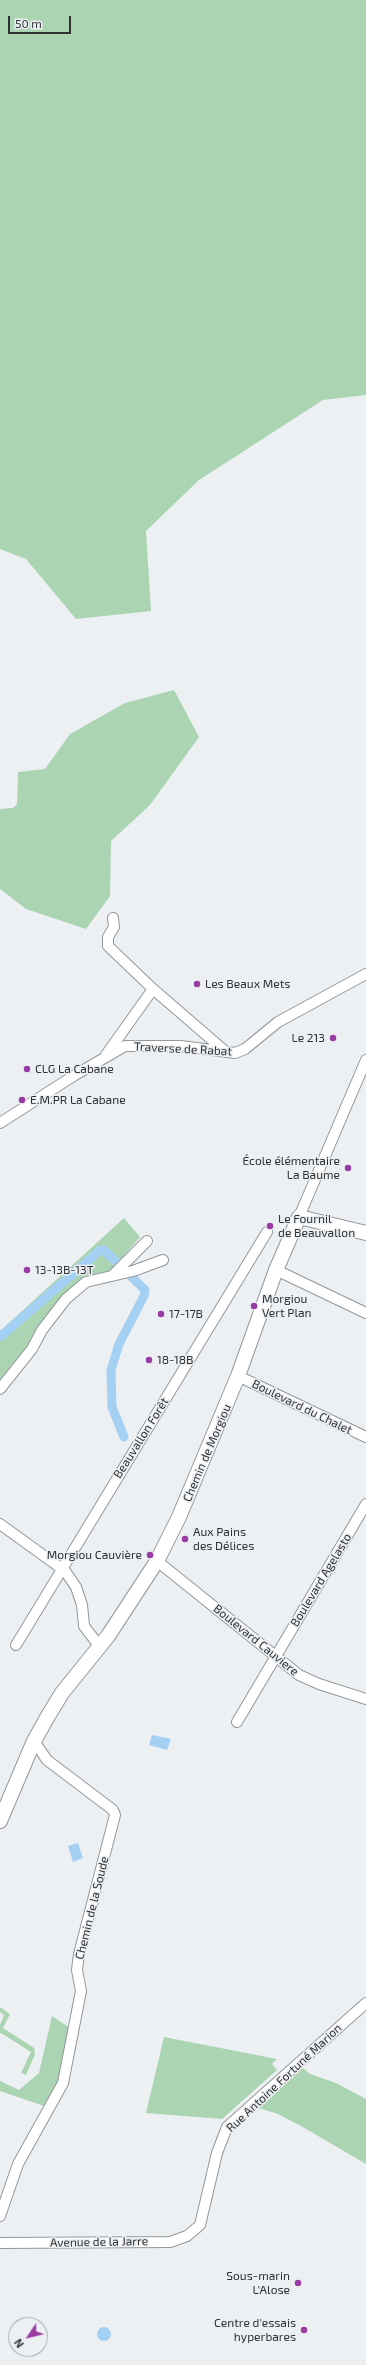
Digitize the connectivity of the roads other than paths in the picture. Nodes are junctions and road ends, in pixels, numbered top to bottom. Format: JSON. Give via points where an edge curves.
{"nodes":[{"id":1,"x":113,"y":918,"type":"dead end"},
{"id":2,"x":366,"y":974,"type":"edge"},
{"id":3,"x":153,"y":989,"type":"junction"},
{"id":4,"x":226,"y":1052,"type":"junction"},
{"id":5,"x":104,"y":1058,"type":"junction"},
{"id":6,"x":366,"y":1060,"type":"edge"},
{"id":7,"x":0,"y":1123,"type":"edge"},
{"id":8,"x":299,"y":1217,"type":"junction"},
{"id":9,"x":267,"y":1232,"type":"dead end"},
{"id":10,"x":366,"y":1233,"type":"edge"},
{"id":11,"x":147,"y":1241,"type":"dead end"},
{"id":12,"x":163,"y":1260,"type":"dead end"},
{"id":13,"x":276,"y":1270,"type":"junction"},
{"id":14,"x":112,"y":1276,"type":"junction"},
{"id":15,"x":366,"y":1313,"type":"edge"},
{"id":16,"x":238,"y":1376,"type":"junction"},
{"id":17,"x":0,"y":1389,"type":"edge"},
{"id":18,"x":366,"y":1437,"type":"edge"},
{"id":19,"x":366,"y":1504,"type":"edge"},
{"id":20,"x":0,"y":1524,"type":"edge"},
{"id":21,"x":157,"y":1561,"type":"junction"},
{"id":22,"x":62,"y":1568,"type":"junction"},
{"id":23,"x":16,"y":1645,"type":"dead end"},
{"id":24,"x":100,"y":1647,"type":"junction"},
{"id":25,"x":275,"y":1657,"type":"junction"},
{"id":26,"x":366,"y":1698,"type":"edge"},
{"id":27,"x":237,"y":1722,"type":"dead end"},
{"id":28,"x":34,"y":1741,"type":"junction"},
{"id":29,"x":0,"y":1821,"type":"edge"},
{"id":30,"x":366,"y":2003,"type":"edge"},
{"id":31,"x":0,"y":2216,"type":"edge"},
{"id":32,"x":195,"y":2230,"type":"joint"},
{"id":33,"x":5,"y":2243,"type":"edge"},
{"id":34,"x":0,"y":2252,"type":"edge"}],
"edges":[{"from":1,"to":3,"type":"street","via":[[114,927],[108,936],[108,946]]},
{"from":2,"to":4,"type":"street","name":"Traverse de Rabat","via":[[278,1022],[245,1049],[235,1053]]},
{"from":3,"to":4,"type":"street"},
{"from":3,"to":5,"type":"street"},
{"from":4,"to":5,"type":"street","name":"Traverse de Rabat","via":[[137,1045],[125,1046]]},
{"from":5,"to":7,"type":"street","name":"Traverse de Rabat"},
{"from":6,"to":8,"type":"street","name":"Chemin de Morgiou"},
{"from":8,"to":10,"type":"street"},
{"from":8,"to":13,"type":"street","name":"Chemin de Morgiou"},
{"from":9,"to":22,"type":"street","name":"Beauvallon Forêt"},
{"from":11,"to":14,"type":"street"},
{"from":12,"to":14,"type":"street"},
{"from":13,"to":15,"type":"street"},
{"from":13,"to":16,"type":"street","name":"Chemin de Morgiou"},
{"from":14,"to":17,"type":"street","via":[[86,1282],[66,1299],[42,1330],[32,1349]]},
{"from":16,"to":18,"type":"street","name":"Boulevard du Chalet"},
{"from":16,"to":21,"type":"street","name":"Chemin de Morgiou","via":[[200,1471]]},
{"from":19,"to":25,"type":"street","name":"Boulevard Agelasto"},
{"from":20,"to":22,"type":"street"},
{"from":21,"to":24,"type":"street","name":"Chemin de Morgiou"},
{"from":21,"to":25,"type":"street","name":"Boulevard Cauviere"},
{"from":22,"to":23,"type":"street","name":"Beauvallon Forêt"},
{"from":22,"to":24,"type":"street","via":[[76,1587],[82,1605],[84,1626]]},
{"from":24,"to":28,"type":"street","name":"Chemin de Morgiou","via":[[62,1693]]},
{"from":25,"to":26,"type":"street","name":"Boulevard Cauviere","via":[[304,1678]]},
{"from":25,"to":27,"type":"street","name":"Boulevard Agelasto"},
{"from":28,"to":29,"type":"street","name":"Chemin de Morgiou"},
{"from":28,"to":31,"type":"street","name":"Chemin de la Soude","via":[[47,1760],[113,1810],[115,1815],[79,1954],[77,1970],[80,1992],[63,2083],[18,2164]]},
{"from":30,"to":32,"type":"street","name":"Rue Antoine Fortuné Marion","via":[[227,2127],[217,2153],[205,2212]]},
{"from":32,"to":33,"type":"street","name":"Avenue de la Jarre","via":[[170,2242]]},
{"from":33,"to":34,"type":"street"}]}
